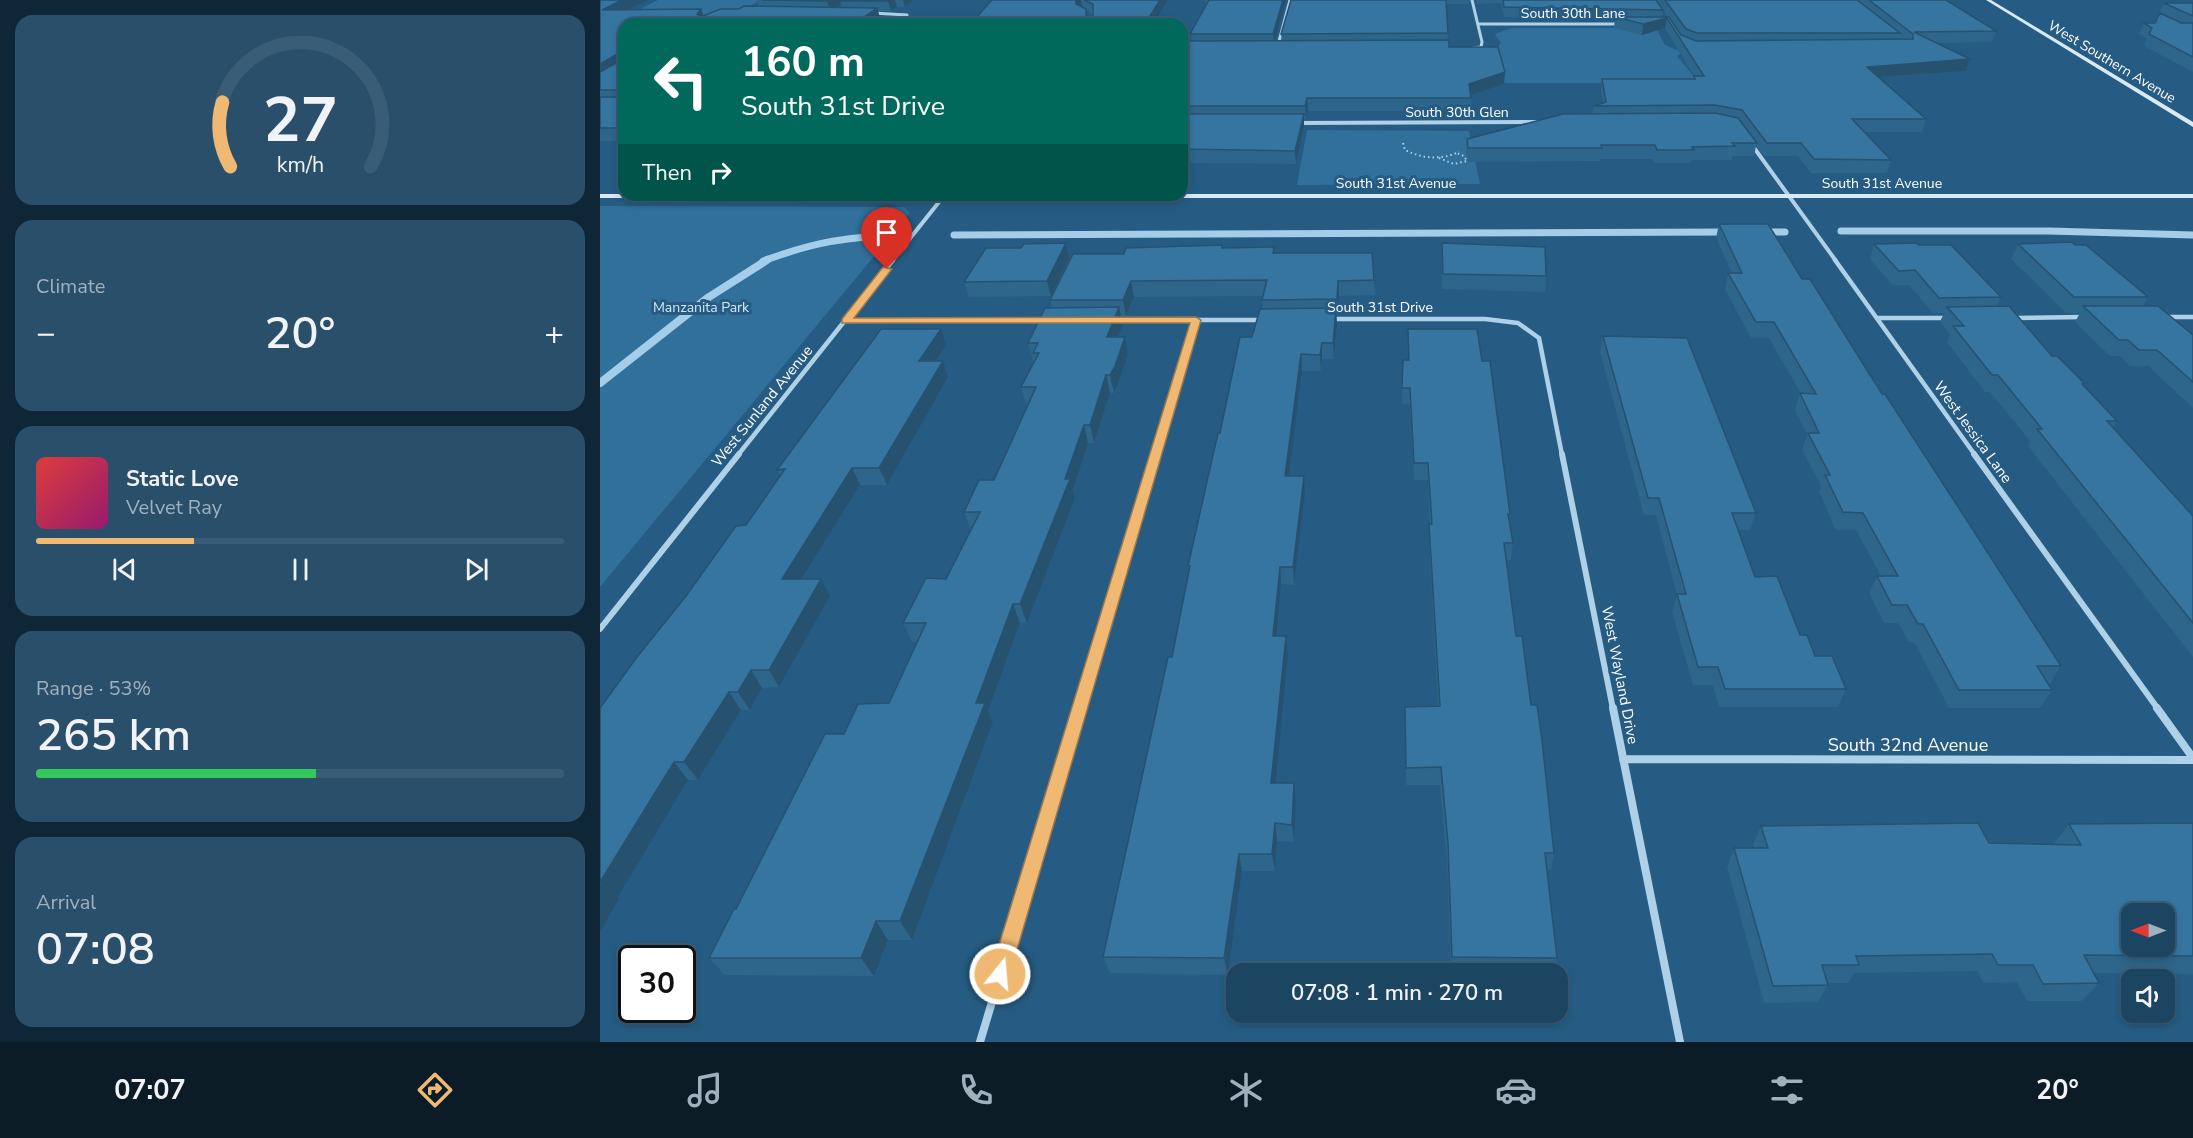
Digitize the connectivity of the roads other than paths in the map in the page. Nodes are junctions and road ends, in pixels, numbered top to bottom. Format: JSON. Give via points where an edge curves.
{"nodes":[{"id":1,"x":1290,"y":0,"type":"edge"},
{"id":2,"x":1472,"y":0,"type":"edge"},
{"id":3,"x":1988,"y":0,"type":"edge"},
{"id":4,"x":865,"y":14,"type":"edge"},
{"id":5,"x":904,"y":18,"type":"edge"},
{"id":6,"x":1478,"y":24,"type":"junction"},
{"id":7,"x":1621,"y":24,"type":"edge"},
{"id":8,"x":1289,"y":49,"type":"edge"},
{"id":9,"x":1464,"y":49,"type":"edge"},
{"id":10,"x":1546,"y":122,"type":"edge"},
{"id":11,"x":1287,"y":123,"type":"edge"},
{"id":12,"x":2193,"y":125,"type":"edge"},
{"id":13,"x":1747,"y":138,"type":"edge"},
{"id":14,"x":600,"y":196,"type":"edge"},
{"id":15,"x":618,"y":196,"type":"edge"},
{"id":16,"x":1188,"y":196,"type":"edge"},
{"id":17,"x":1789,"y":196,"type":"junction"},
{"id":18,"x":2193,"y":196,"type":"edge"},
{"id":19,"x":940,"y":201,"type":"edge"},
{"id":20,"x":2085,"y":317,"type":"edge"},
{"id":21,"x":2155,"y":317,"type":"edge"},
{"id":22,"x":1876,"y":318,"type":"junction"},
{"id":23,"x":1958,"y":318,"type":"edge"},
{"id":24,"x":2004,"y":318,"type":"edge"},
{"id":25,"x":2193,"y":318,"type":"edge"},
{"id":26,"x":1323,"y":319,"type":"edge"},
{"id":27,"x":1056,"y":320,"type":"edge"},
{"id":28,"x":1114,"y":320,"type":"edge"},
{"id":29,"x":1196,"y":320,"type":"junction"},
{"id":30,"x":1277,"y":320,"type":"edge"},
{"id":31,"x":846,"y":321,"type":"junction"},
{"id":32,"x":1518,"y":323,"type":"joint"},
{"id":33,"x":600,"y":629,"type":"edge"},
{"id":34,"x":1623,"y":759,"type":"junction"},
{"id":35,"x":2193,"y":759,"type":"edge"},
{"id":36,"x":980,"y":1042,"type":"edge"},
{"id":37,"x":1680,"y":1042,"type":"edge"}],
"edges":[{"from":1,"to":8,"type":"street","via":[[1277,49]]},
{"from":2,"to":6,"type":"street"},
{"from":3,"to":12,"type":"street","name":"West Southern Avenue"},
{"from":4,"to":5,"type":"street","via":[[907,15]]},
{"from":6,"to":7,"type":"street","name":"South 30th Lane"},
{"from":6,"to":9,"type":"street","via":[[1481,47]]},
{"from":10,"to":11,"type":"street","name":"South 30th Glen"},
{"from":13,"to":17,"type":"street","name":"West Jessica Lane"},
{"from":14,"to":15,"type":"street","name":"South 31st Avenue"},
{"from":16,"to":17,"type":"street","name":"South 31st Avenue"},
{"from":17,"to":18,"type":"street","name":"South 31st Avenue"},
{"from":17,"to":22,"type":"street","name":"West Jessica Lane"},
{"from":19,"to":31,"type":"street","name":"West Sunland Avenue"},
{"from":20,"to":24,"type":"street"},
{"from":21,"to":25,"type":"street"},
{"from":22,"to":23,"type":"street"},
{"from":22,"to":35,"type":"street","name":"West Jessica Lane"},
{"from":26,"to":32,"type":"street","name":"South 31st Drive","via":[[1485,319]]},
{"from":27,"to":31,"type":"street"},
{"from":28,"to":29,"type":"street"},
{"from":29,"to":30,"type":"street"},
{"from":29,"to":36,"type":"street"},
{"from":31,"to":33,"type":"street","name":"West Sunland Avenue"},
{"from":32,"to":34,"type":"street","name":"West Wayland Drive","via":[[1539,338]]},
{"from":34,"to":35,"type":"street","name":"South 32nd Avenue"},
{"from":34,"to":37,"type":"street","name":"West Wayland Drive"}]}
